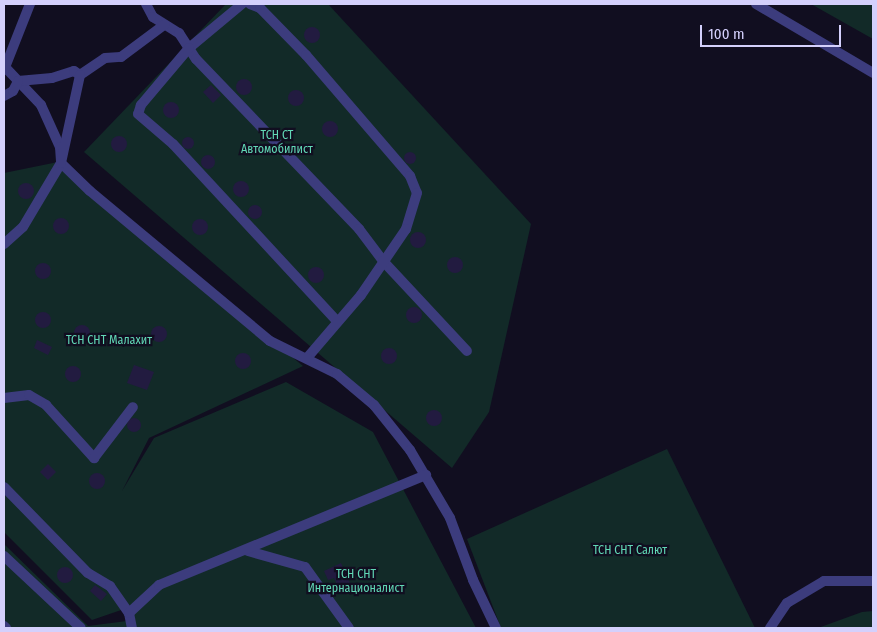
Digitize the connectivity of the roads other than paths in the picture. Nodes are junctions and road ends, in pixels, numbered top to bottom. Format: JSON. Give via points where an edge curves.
{"nodes":[{"id":1,"x":30,"y":4,"type":"edge"},
{"id":2,"x":146,"y":4,"type":"edge"},
{"id":3,"x":242,"y":4,"type":"edge"},
{"id":4,"x":250,"y":4,"type":"edge"},
{"id":5,"x":756,"y":4,"type":"edge"},
{"id":6,"x":164,"y":25,"type":"junction"},
{"id":7,"x":189,"y":48,"type":"junction"},
{"id":8,"x":4,"y":68,"type":"edge"},
{"id":9,"x":873,"y":74,"type":"edge"},
{"id":10,"x":80,"y":75,"type":"junction"},
{"id":11,"x":18,"y":81,"type":"junction"},
{"id":12,"x":4,"y":96,"type":"edge"},
{"id":13,"x":61,"y":163,"type":"junction"},
{"id":14,"x":4,"y":244,"type":"edge"},
{"id":15,"x":384,"y":261,"type":"junction"},
{"id":16,"x":337,"y":321,"type":"junction"},
{"id":17,"x":467,"y":351,"type":"dead end"},
{"id":18,"x":307,"y":358,"type":"junction"},
{"id":19,"x":4,"y":398,"type":"edge"},
{"id":20,"x":133,"y":407,"type":"dead end"},
{"id":21,"x":426,"y":475,"type":"junction"},
{"id":22,"x":4,"y":487,"type":"edge"},
{"id":23,"x":248,"y":551,"type":"junction"},
{"id":24,"x":4,"y":556,"type":"edge"},
{"id":25,"x":873,"y":581,"type":"edge"},
{"id":26,"x":128,"y":613,"type":"junction"},
{"id":27,"x":81,"y":628,"type":"edge"},
{"id":28,"x":132,"y":628,"type":"edge"},
{"id":29,"x":349,"y":628,"type":"edge"},
{"id":30,"x":496,"y":628,"type":"edge"},
{"id":31,"x":770,"y":628,"type":"edge"}],
"edges":[{"from":1,"to":8,"type":"street"},
{"from":2,"to":6,"type":"street","via":[[153,17]]},
{"from":3,"to":7,"type":"street"},
{"from":4,"to":15,"type":"street","via":[[260,8],[306,55],[415,184],[417,202],[406,228]]},
{"from":5,"to":9,"type":"street"},
{"from":6,"to":7,"type":"street","via":[[179,33]]},
{"from":6,"to":10,"type":"street","via":[[120,57],[105,58]]},
{"from":7,"to":15,"type":"street","via":[[359,229]]},
{"from":7,"to":16,"type":"street","via":[[139,108],[139,117],[172,144]]},
{"from":8,"to":11,"type":"street"},
{"from":10,"to":11,"type":"street","via":[[74,71],[52,78]]},
{"from":10,"to":13,"type":"street"},
{"from":11,"to":12,"type":"street","via":[[13,91]]},
{"from":11,"to":13,"type":"street","via":[[41,105],[60,147]]},
{"from":13,"to":14,"type":"street","via":[[23,227]]},
{"from":13,"to":18,"type":"street","via":[[134,230],[270,341]]},
{"from":15,"to":16,"type":"street"},
{"from":15,"to":17,"type":"street"},
{"from":16,"to":18,"type":"street"},
{"from":18,"to":21,"type":"street","via":[[357,388],[410,450]]},
{"from":19,"to":20,"type":"street","via":[[29,395],[46,405],[94,458]]},
{"from":21,"to":23,"type":"street"},
{"from":21,"to":30,"type":"street","via":[[450,518],[473,580]]},
{"from":22,"to":26,"type":"street","via":[[88,573],[110,586]]},
{"from":23,"to":26,"type":"street","via":[[159,584]]},
{"from":23,"to":29,"type":"street","via":[[305,567]]},
{"from":24,"to":27,"type":"street"},
{"from":25,"to":31,"type":"street","via":[[824,581],[787,602]]},
{"from":26,"to":28,"type":"street"}]}
